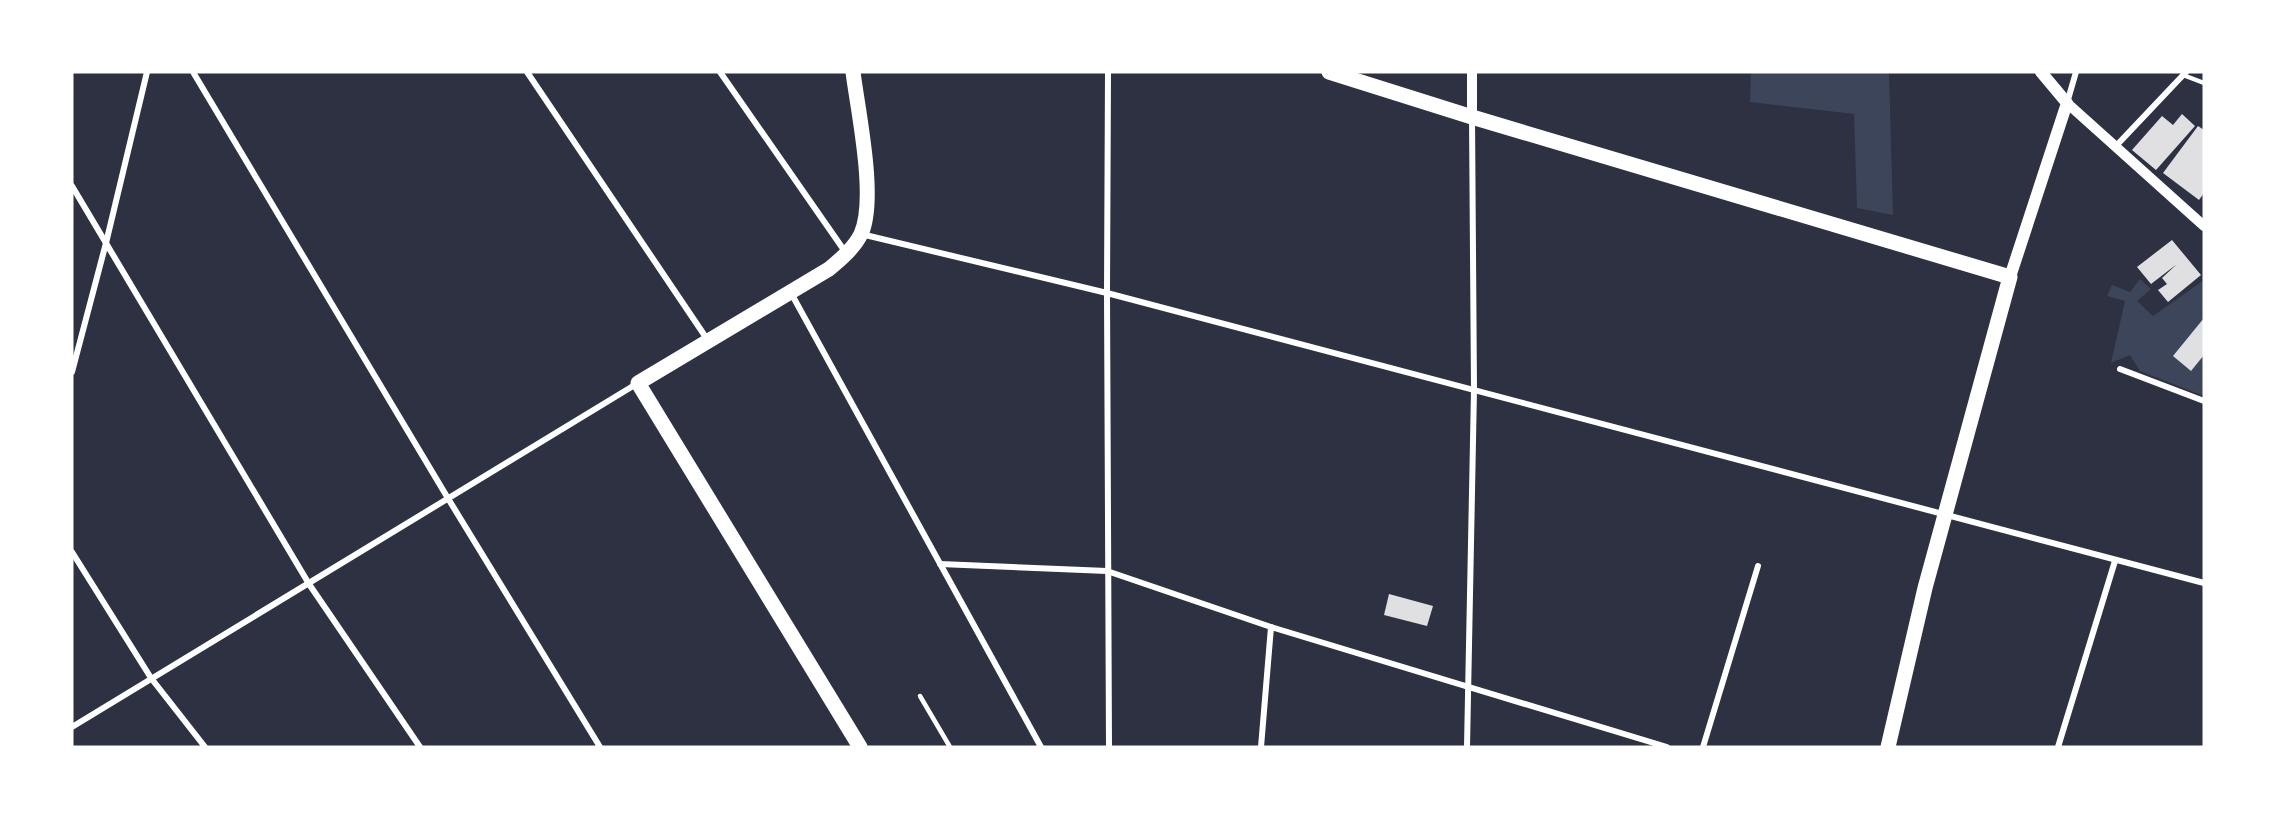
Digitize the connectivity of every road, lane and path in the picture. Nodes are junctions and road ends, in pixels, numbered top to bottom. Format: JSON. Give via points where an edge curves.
{"nodes":[{"id":1,"x":147,"y":72,"type":"edge"},
{"id":2,"x":193,"y":72,"type":"edge"},
{"id":3,"x":527,"y":72,"type":"edge"},
{"id":4,"x":720,"y":72,"type":"edge"},
{"id":5,"x":853,"y":72,"type":"edge"},
{"id":6,"x":1108,"y":72,"type":"edge"},
{"id":7,"x":1329,"y":72,"type":"edge"},
{"id":8,"x":1472,"y":72,"type":"edge"},
{"id":9,"x":2041,"y":72,"type":"edge"},
{"id":10,"x":2076,"y":72,"type":"edge"},
{"id":11,"x":2185,"y":74,"type":"edge"},
{"id":12,"x":2204,"y":82,"type":"edge"},
{"id":13,"x":2067,"y":103,"type":"junction"},
{"id":14,"x":1472,"y":117,"type":"junction"},
{"id":15,"x":2115,"y":147,"type":"junction"},
{"id":16,"x":72,"y":186,"type":"edge"},
{"id":17,"x":2204,"y":226,"type":"edge"},
{"id":18,"x":861,"y":234,"type":"junction"},
{"id":19,"x":106,"y":243,"type":"junction"},
{"id":20,"x":847,"y":254,"type":"junction"},
{"id":21,"x":2010,"y":277,"type":"junction"},
{"id":22,"x":791,"y":293,"type":"junction"},
{"id":23,"x":1107,"y":293,"type":"junction"},
{"id":24,"x":708,"y":340,"type":"junction"},
{"id":25,"x":2120,"y":369,"type":"dead end"},
{"id":26,"x":72,"y":372,"type":"edge"},
{"id":27,"x":638,"y":383,"type":"junction"},
{"id":28,"x":1474,"y":390,"type":"junction"},
{"id":29,"x":2204,"y":401,"type":"edge"},
{"id":30,"x":449,"y":500,"type":"junction"},
{"id":31,"x":1945,"y":514,"type":"junction"},
{"id":32,"x":72,"y":552,"type":"edge"},
{"id":33,"x":2115,"y":561,"type":"junction"},
{"id":34,"x":940,"y":564,"type":"junction"},
{"id":35,"x":1758,"y":566,"type":"dead end"},
{"id":36,"x":1107,"y":571,"type":"junction"},
{"id":37,"x":309,"y":584,"type":"junction"},
{"id":38,"x":2204,"y":584,"type":"edge"},
{"id":39,"x":1271,"y":627,"type":"junction"},
{"id":40,"x":151,"y":678,"type":"junction"},
{"id":41,"x":1469,"y":687,"type":"junction"},
{"id":42,"x":920,"y":696,"type":"dead end"},
{"id":43,"x":72,"y":727,"type":"edge"},
{"id":44,"x":206,"y":747,"type":"edge"},
{"id":45,"x":420,"y":747,"type":"edge"},
{"id":46,"x":600,"y":747,"type":"edge"},
{"id":47,"x":860,"y":747,"type":"edge"},
{"id":48,"x":950,"y":747,"type":"edge"},
{"id":49,"x":1041,"y":747,"type":"edge"},
{"id":50,"x":1109,"y":747,"type":"edge"},
{"id":51,"x":1260,"y":747,"type":"edge"},
{"id":52,"x":1467,"y":747,"type":"edge"},
{"id":53,"x":1667,"y":747,"type":"edge"},
{"id":54,"x":1703,"y":747,"type":"edge"},
{"id":55,"x":1888,"y":747,"type":"edge"},
{"id":56,"x":2058,"y":747,"type":"edge"}],
"edges":[{"from":1,"to":19,"type":"street"},
{"from":2,"to":30,"type":"street"},
{"from":3,"to":24,"type":"street"},
{"from":4,"to":20,"type":"street"},
{"from":5,"to":18,"type":"main road","via":[[866,177],[867,204]]},
{"from":6,"to":23,"type":"street"},
{"from":7,"to":14,"type":"main road"},
{"from":8,"to":14,"type":"street"},
{"from":9,"to":13,"type":"main road"},
{"from":10,"to":13,"type":"street"},
{"from":11,"to":12,"type":"lane"},
{"from":11,"to":15,"type":"street"},
{"from":13,"to":15,"type":"street"},
{"from":13,"to":21,"type":"main road"},
{"from":14,"to":21,"type":"main road"},
{"from":14,"to":28,"type":"street"},
{"from":15,"to":17,"type":"street"},
{"from":16,"to":19,"type":"street"},
{"from":18,"to":20,"type":"main road"},
{"from":18,"to":23,"type":"street"},
{"from":19,"to":26,"type":"street"},
{"from":19,"to":37,"type":"street"},
{"from":20,"to":22,"type":"main road"},
{"from":21,"to":31,"type":"main road"},
{"from":22,"to":24,"type":"main road"},
{"from":22,"to":34,"type":"street"},
{"from":23,"to":28,"type":"street"},
{"from":23,"to":36,"type":"street"},
{"from":24,"to":27,"type":"main road"},
{"from":25,"to":29,"type":"street"},
{"from":27,"to":30,"type":"street"},
{"from":27,"to":47,"type":"main road"},
{"from":28,"to":31,"type":"street"},
{"from":28,"to":41,"type":"street"},
{"from":30,"to":37,"type":"street"},
{"from":30,"to":46,"type":"street"},
{"from":31,"to":33,"type":"street"},
{"from":31,"to":55,"type":"main road"},
{"from":32,"to":40,"type":"street"},
{"from":33,"to":38,"type":"street"},
{"from":33,"to":56,"type":"street"},
{"from":34,"to":36,"type":"street"},
{"from":34,"to":49,"type":"street"},
{"from":35,"to":54,"type":"street"},
{"from":36,"to":39,"type":"street"},
{"from":36,"to":50,"type":"street"},
{"from":37,"to":40,"type":"street"},
{"from":37,"to":45,"type":"street"},
{"from":39,"to":41,"type":"street"},
{"from":39,"to":51,"type":"street"},
{"from":40,"to":43,"type":"street"},
{"from":40,"to":44,"type":"street"},
{"from":41,"to":52,"type":"street"},
{"from":41,"to":53,"type":"street"},
{"from":42,"to":48,"type":"lane"}]}
